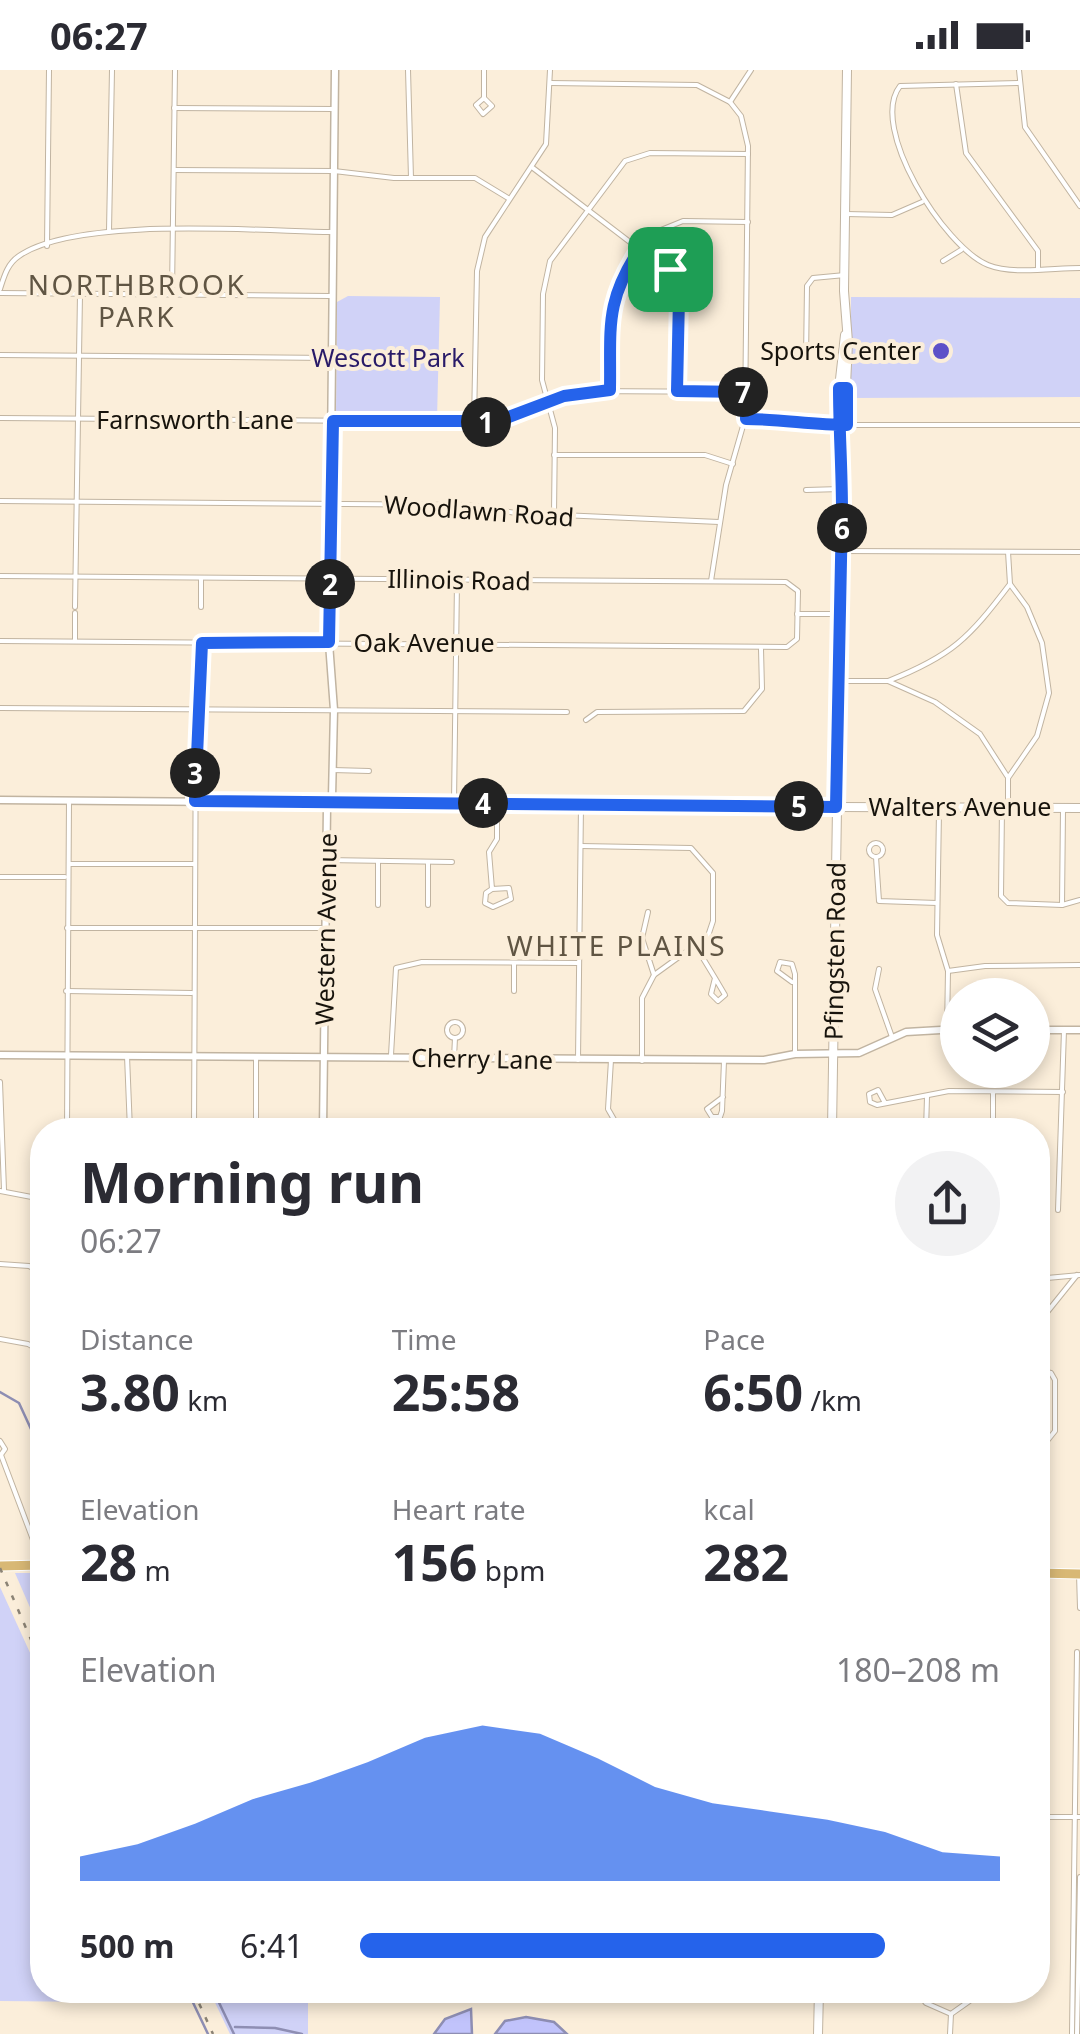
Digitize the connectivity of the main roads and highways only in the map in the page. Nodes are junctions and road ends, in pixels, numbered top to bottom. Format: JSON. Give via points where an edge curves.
{"nodes":[{"id":1,"x":847,"y":70,"type":"edge"},
{"id":2,"x":836,"y":807,"type":"junction"},
{"id":3,"x":1080,"y":808,"type":"edge"},
{"id":4,"x":832,"y":1118,"type":"edge"},
{"id":5,"x":0,"y":1566,"type":"edge"},
{"id":6,"x":30,"y":1566,"type":"edge"},
{"id":7,"x":1050,"y":1573,"type":"edge"},
{"id":8,"x":1080,"y":1574,"type":"edge"},
{"id":9,"x":819,"y":2003,"type":"edge"},
{"id":10,"x":818,"y":2034,"type":"edge"}],
"edges":[{"from":1,"to":2,"type":"main road","name":"Pfingsten Road"},
{"from":2,"to":3,"type":"main road","name":"Walters Avenue"},
{"from":2,"to":4,"type":"main road","name":"Pfingsten Road"},
{"from":5,"to":6,"type":"main road"},
{"from":7,"to":8,"type":"main road"},
{"from":9,"to":10,"type":"main road"}]}
